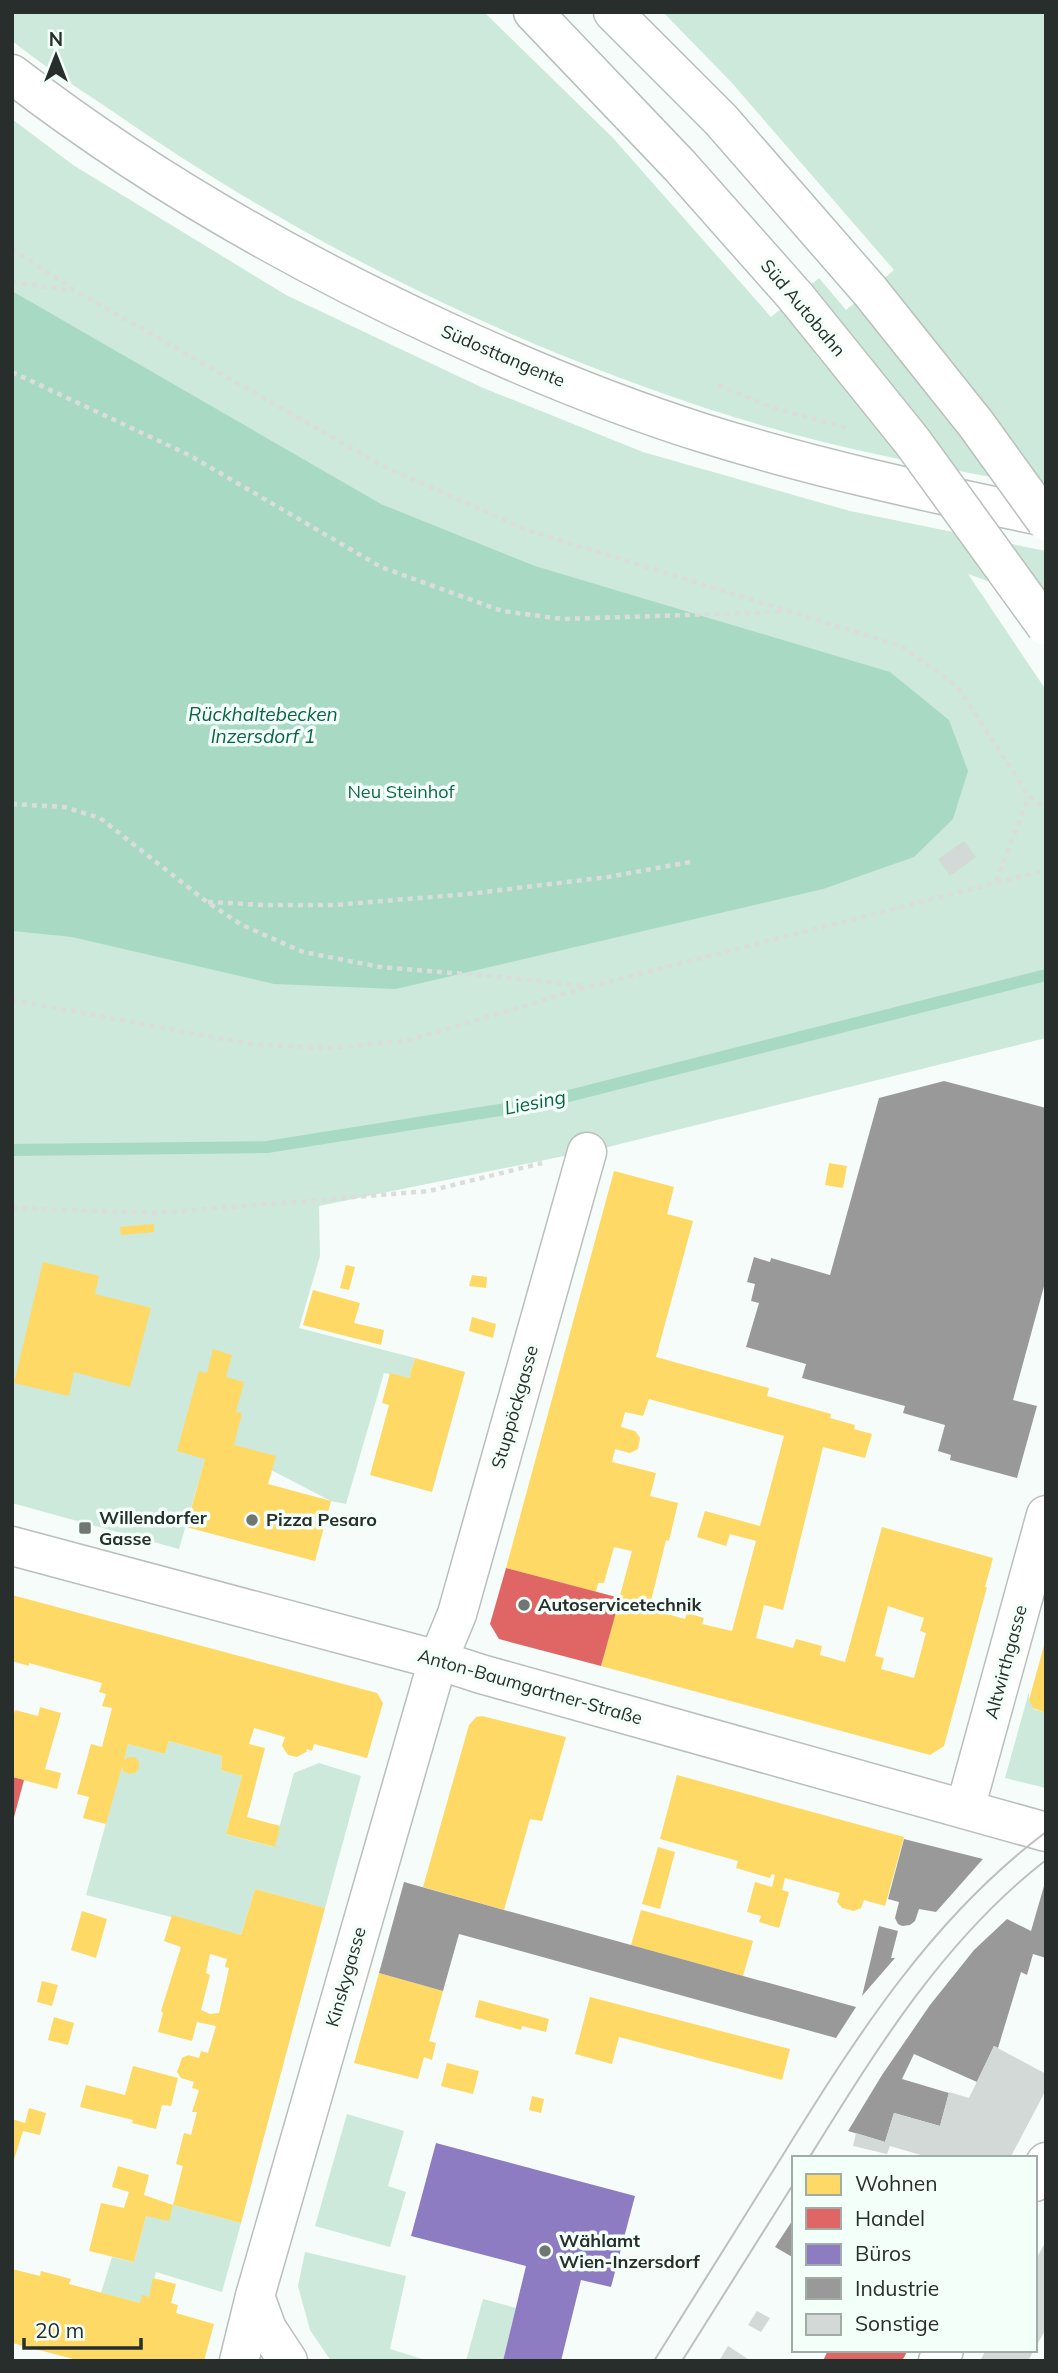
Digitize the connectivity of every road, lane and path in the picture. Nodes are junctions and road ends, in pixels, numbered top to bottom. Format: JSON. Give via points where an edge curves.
{"nodes":[{"id":1,"x":533,"y":12,"type":"edge"},
{"id":2,"x":613,"y":12,"type":"edge"},
{"id":3,"x":12,"y":74,"type":"edge"},
{"id":4,"x":12,"y":249,"type":"edge"},
{"id":5,"x":12,"y":282,"type":"edge"},
{"id":6,"x":76,"y":291,"type":"junction"},
{"id":7,"x":12,"y":372,"type":"edge"},
{"id":8,"x":1046,"y":519,"type":"edge"},
{"id":9,"x":784,"y":612,"type":"junction"},
{"id":10,"x":1046,"y":626,"type":"edge"},
{"id":11,"x":1029,"y":796,"type":"junction"},
{"id":12,"x":12,"y":804,"type":"edge"},
{"id":13,"x":1046,"y":809,"type":"edge"},
{"id":14,"x":690,"y":862,"type":"dead end"},
{"id":15,"x":1046,"y":870,"type":"edge"},
{"id":16,"x":996,"y":881,"type":"junction"},
{"id":17,"x":207,"y":902,"type":"junction"},
{"id":18,"x":588,"y":987,"type":"junction"},
{"id":19,"x":12,"y":1000,"type":"edge"},
{"id":20,"x":587,"y":1152,"type":"joint"},
{"id":21,"x":12,"y":1208,"type":"edge"},
{"id":22,"x":1046,"y":1515,"type":"edge"},
{"id":23,"x":12,"y":1546,"type":"edge"},
{"id":24,"x":438,"y":1660,"type":"junction"},
{"id":25,"x":965,"y":1810,"type":"junction"},
{"id":26,"x":1046,"y":1832,"type":"edge"},
{"id":27,"x":1046,"y":2162,"type":"edge"},
{"id":28,"x":1037,"y":2178,"type":"edge"},
{"id":29,"x":255,"y":2296,"type":"junction"},
{"id":30,"x":239,"y":2361,"type":"edge"},
{"id":31,"x":288,"y":2361,"type":"edge"}],
"edges":[{"from":1,"to":10,"type":"main road","name":"Süd Autobahn","bridge":true,"via":[[680,166],[796,297],[912,441]]},
{"from":2,"to":8,"type":"main road","bridge":true,"via":[[721,120],[870,291]]},
{"from":3,"to":8,"type":"main road","name":"Südosttangente","via":[[148,170],[253,233],[373,298],[479,347],[699,432],[918,491]]},
{"from":4,"to":6,"type":"path"},
{"from":5,"to":6,"type":"path"},
{"from":6,"to":9,"type":"path","via":[[381,465],[527,530]]},
{"from":7,"to":9,"type":"path","via":[[189,455],[381,568],[502,611],[564,620]]},
{"from":9,"to":11,"type":"path","via":[[901,646],[957,686]]},
{"from":11,"to":13,"type":"path"},
{"from":11,"to":16,"type":"path"},
{"from":12,"to":17,"type":"path","via":[[64,807],[100,818]]},
{"from":14,"to":17,"type":"path","via":[[608,877],[401,899],[323,905]]},
{"from":15,"to":16,"type":"path"},
{"from":16,"to":18,"type":"path"},
{"from":17,"to":18,"type":"path","via":[[242,925],[303,951],[380,967]]},
{"from":18,"to":19,"type":"path","via":[[409,1040],[330,1048],[250,1045]]},
{"from":20,"to":21,"type":"path","via":[[429,1191],[156,1213]]},
{"from":20,"to":24,"type":"main road","name":"Stuppöckgasse","via":[[457,1614]]},
{"from":22,"to":25,"type":"main road","name":"Altwirthgasse"},
{"from":23,"to":24,"type":"main road","name":"Anton-Baumgartner-Straße"},
{"from":24,"to":25,"type":"main road","name":"Anton-Baumgartner-Straße"},
{"from":24,"to":29,"type":"main road","name":"Kinskygasse"},
{"from":25,"to":26,"type":"main road","name":"Anton-Baumgartner-Straße"},
{"from":27,"to":28,"type":"main road"},
{"from":29,"to":30,"type":"main road","name":"Kinskygasse"},
{"from":29,"to":31,"type":"main road","via":[[267,2329]]}]}
